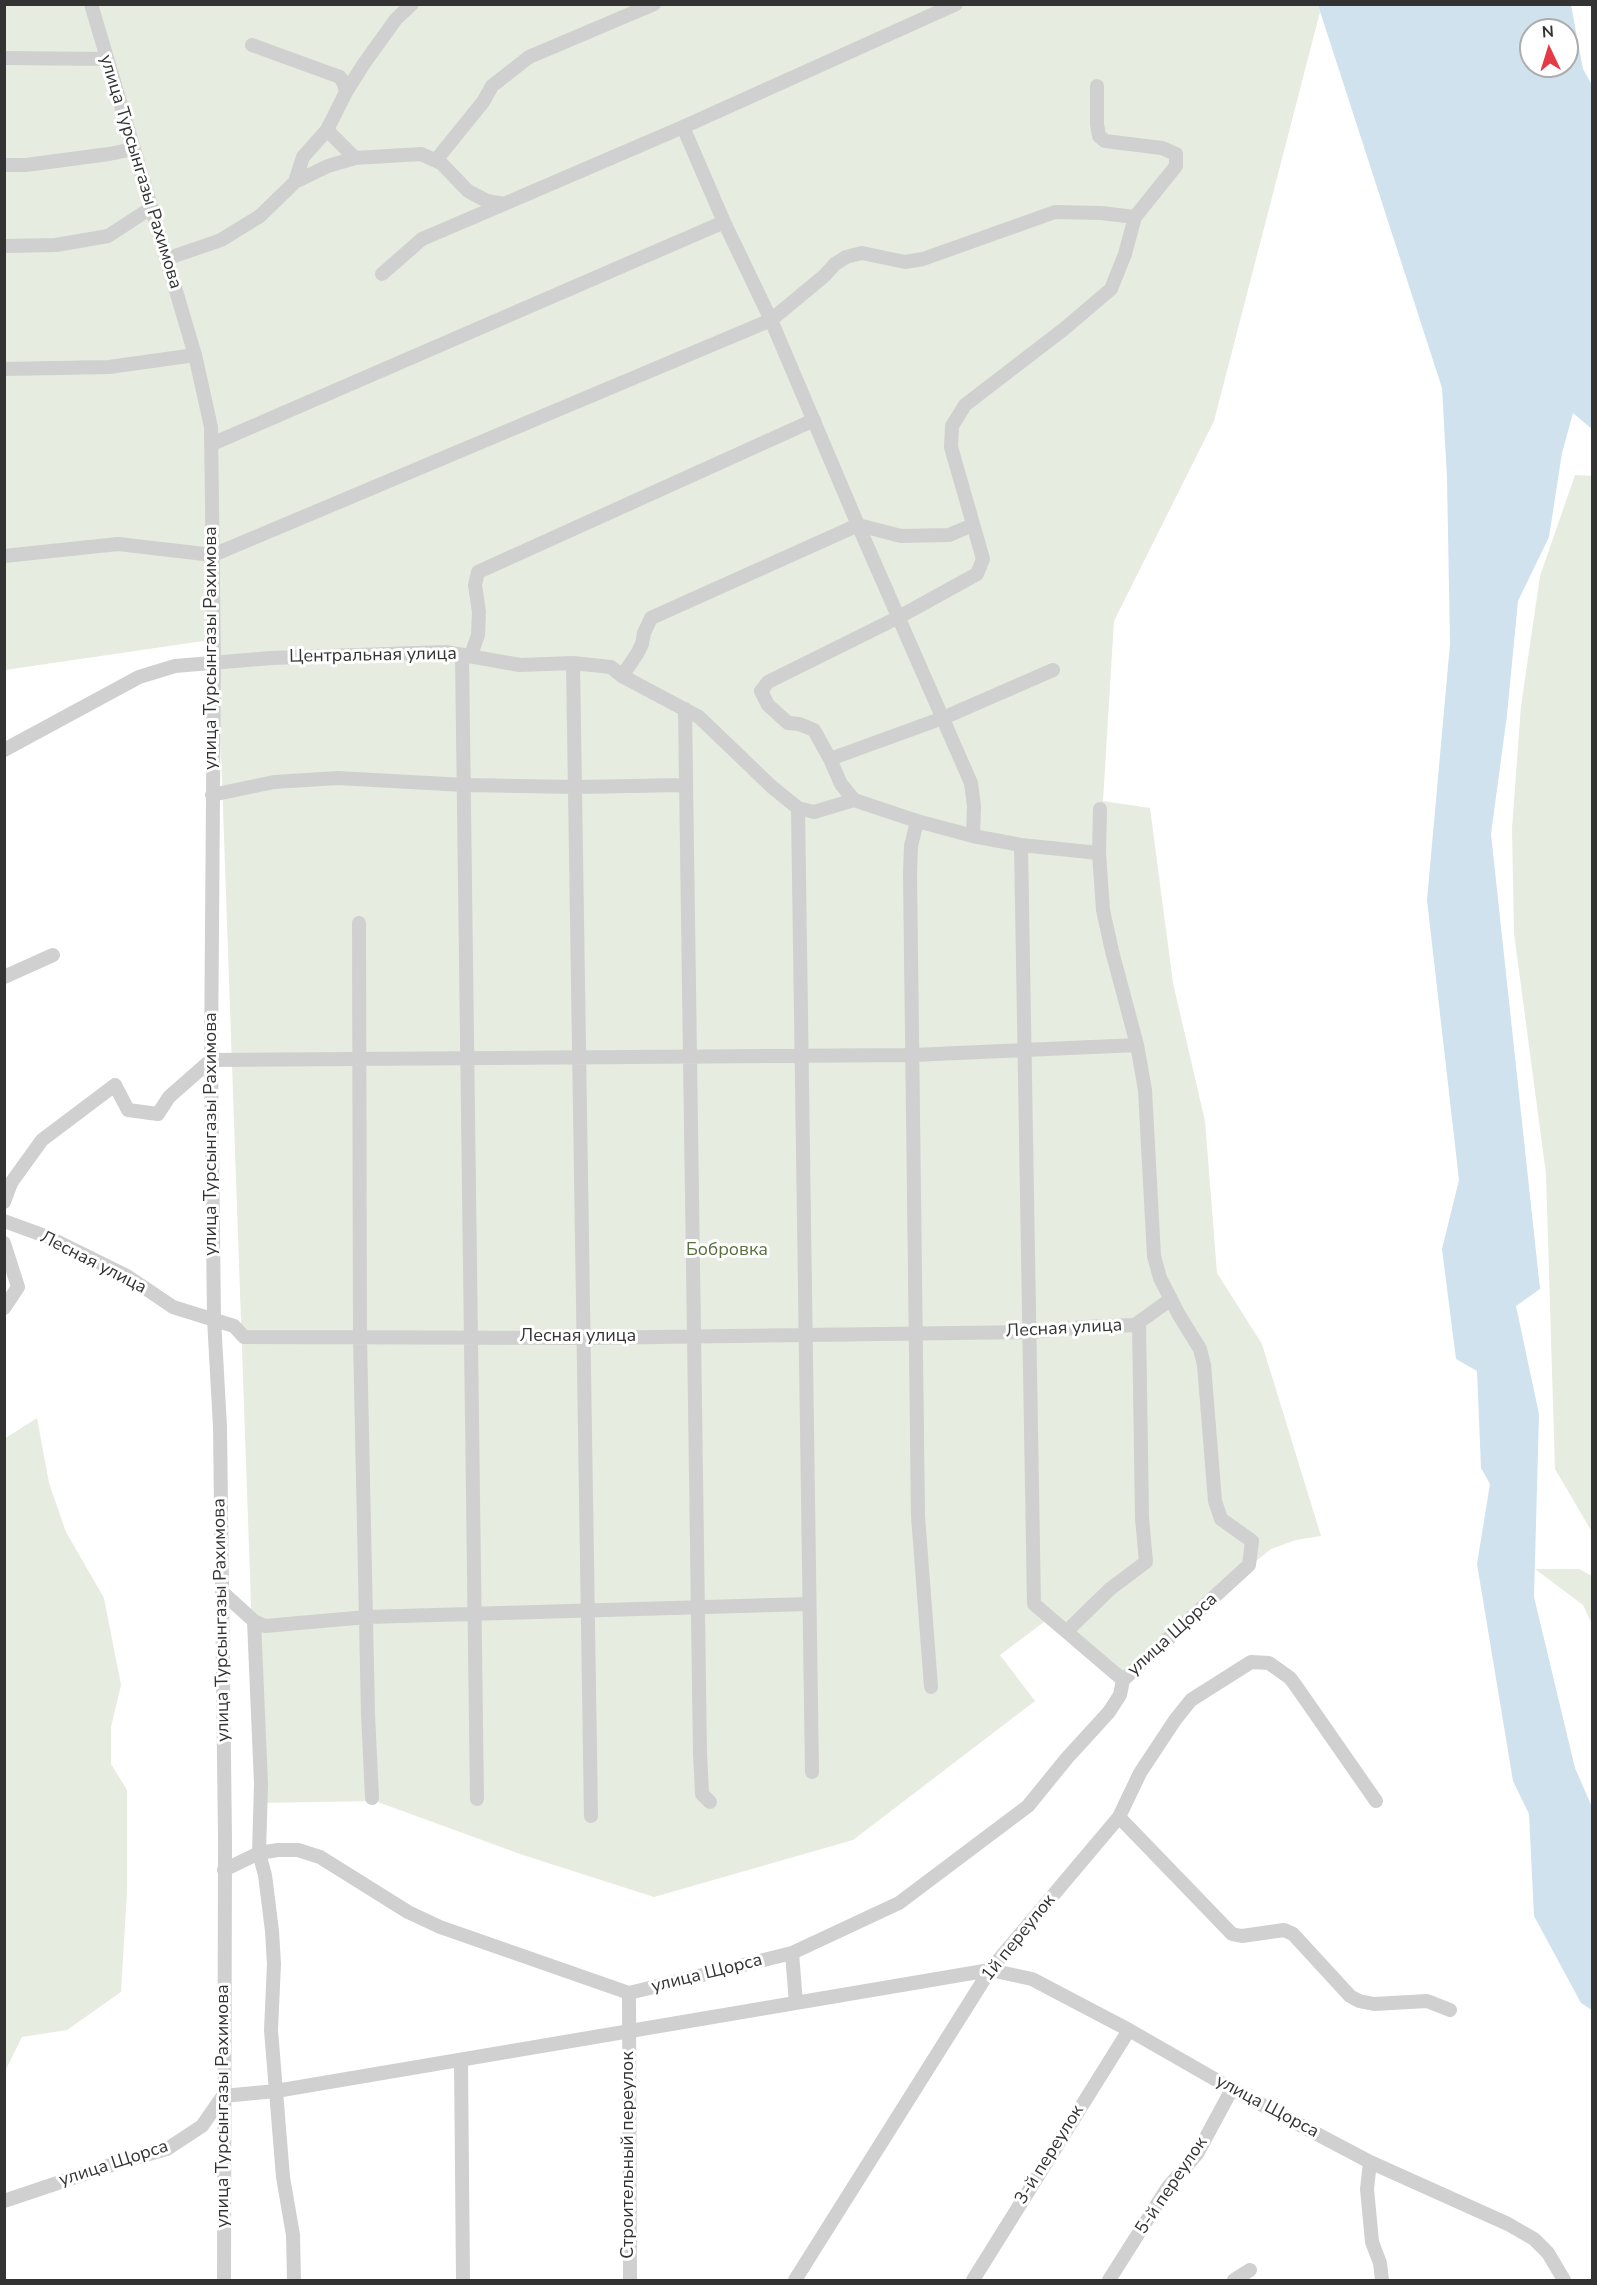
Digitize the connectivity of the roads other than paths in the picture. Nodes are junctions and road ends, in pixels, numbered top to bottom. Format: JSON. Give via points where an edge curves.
{"nodes":[{"id":1,"x":91,"y":4,"type":"edge"},
{"id":2,"x":412,"y":4,"type":"edge"},
{"id":3,"x":654,"y":4,"type":"edge"},
{"id":4,"x":956,"y":4,"type":"edge"},
{"id":5,"x":252,"y":45,"type":"dead end"},
{"id":6,"x":4,"y":57,"type":"edge"},
{"id":7,"x":106,"y":59,"type":"junction"},
{"id":8,"x":1098,"y":86,"type":"dead end"},
{"id":9,"x":346,"y":92,"type":"junction"},
{"id":10,"x":683,"y":127,"type":"junction"},
{"id":11,"x":327,"y":130,"type":"junction"},
{"id":12,"x":133,"y":149,"type":"junction"},
{"id":13,"x":355,"y":158,"type":"junction"},
{"id":14,"x":436,"y":160,"type":"junction"},
{"id":15,"x":4,"y":165,"type":"edge"},
{"id":16,"x":296,"y":182,"type":"junction"},
{"id":17,"x":504,"y":204,"type":"junction"},
{"id":18,"x":151,"y":208,"type":"junction"},
{"id":19,"x":1135,"y":218,"type":"junction"},
{"id":20,"x":724,"y":222,"type":"junction"},
{"id":21,"x":4,"y":246,"type":"edge"},
{"id":22,"x":166,"y":260,"type":"junction"},
{"id":23,"x":382,"y":274,"type":"dead end"},
{"id":24,"x":771,"y":320,"type":"junction"},
{"id":25,"x":195,"y":355,"type":"junction"},
{"id":26,"x":4,"y":369,"type":"edge"},
{"id":27,"x":814,"y":420,"type":"junction"},
{"id":28,"x":212,"y":444,"type":"junction"},
{"id":29,"x":858,"y":525,"type":"junction"},
{"id":30,"x":973,"y":525,"type":"junction"},
{"id":31,"x":213,"y":555,"type":"junction"},
{"id":32,"x":4,"y":556,"type":"edge"},
{"id":33,"x":899,"y":617,"type":"junction"},
{"id":34,"x":466,"y":655,"type":"junction"},
{"id":35,"x":573,"y":663,"type":"junction"},
{"id":36,"x":214,"y":664,"type":"junction"},
{"id":37,"x":1053,"y":670,"type":"dead end"},
{"id":38,"x":622,"y":676,"type":"junction"},
{"id":39,"x":685,"y":709,"type":"junction"},
{"id":40,"x":943,"y":718,"type":"junction"},
{"id":41,"x":4,"y":750,"type":"edge"},
{"id":42,"x":830,"y":759,"type":"junction"},
{"id":43,"x":464,"y":785,"type":"junction"},
{"id":44,"x":685,"y":785,"type":"junction"},
{"id":45,"x":576,"y":787,"type":"junction"},
{"id":46,"x":212,"y":795,"type":"junction"},
{"id":47,"x":854,"y":800,"type":"junction"},
{"id":48,"x":798,"y":808,"type":"junction"},
{"id":49,"x":1100,"y":809,"type":"dead end"},
{"id":50,"x":917,"y":821,"type":"junction"},
{"id":51,"x":973,"y":836,"type":"junction"},
{"id":52,"x":1021,"y":845,"type":"junction"},
{"id":53,"x":1099,"y":853,"type":"junction"},
{"id":54,"x":359,"y":923,"type":"dead end"},
{"id":55,"x":53,"y":955,"type":"dead end"},
{"id":56,"x":4,"y":977,"type":"edge"},
{"id":57,"x":1137,"y":1045,"type":"junction"},
{"id":58,"x":1026,"y":1050,"type":"junction"},
{"id":59,"x":689,"y":1055,"type":"junction"},
{"id":60,"x":912,"y":1055,"type":"junction"},
{"id":61,"x":801,"y":1056,"type":"junction"},
{"id":62,"x":467,"y":1057,"type":"junction"},
{"id":63,"x":579,"y":1058,"type":"junction"},
{"id":64,"x":359,"y":1059,"type":"junction"},
{"id":65,"x":211,"y":1060,"type":"junction"},
{"id":66,"x":4,"y":1202,"type":"edge"},
{"id":67,"x":4,"y":1221,"type":"edge"},
{"id":68,"x":4,"y":1243,"type":"edge"},
{"id":69,"x":1171,"y":1299,"type":"junction"},
{"id":70,"x":4,"y":1308,"type":"edge"},
{"id":71,"x":214,"y":1319,"type":"junction"},
{"id":72,"x":1139,"y":1323,"type":"junction"},
{"id":73,"x":1030,"y":1332,"type":"junction"},
{"id":74,"x":916,"y":1333,"type":"junction"},
{"id":75,"x":694,"y":1335,"type":"junction"},
{"id":76,"x":805,"y":1335,"type":"junction"},
{"id":77,"x":471,"y":1337,"type":"junction"},
{"id":78,"x":360,"y":1338,"type":"junction"},
{"id":79,"x":584,"y":1338,"type":"junction"},
{"id":80,"x":222,"y":1592,"type":"junction"},
{"id":81,"x":808,"y":1604,"type":"junction"},
{"id":82,"x":698,"y":1607,"type":"junction"},
{"id":83,"x":589,"y":1611,"type":"junction"},
{"id":84,"x":475,"y":1614,"type":"junction"},
{"id":85,"x":367,"y":1617,"type":"junction"},
{"id":86,"x":254,"y":1621,"type":"junction"},
{"id":87,"x":1066,"y":1631,"type":"junction"},
{"id":88,"x":1123,"y":1680,"type":"junction"},
{"id":89,"x":930,"y":1687,"type":"dead end"},
{"id":90,"x":812,"y":1772,"type":"dead end"},
{"id":91,"x":372,"y":1798,"type":"dead end"},
{"id":92,"x":477,"y":1799,"type":"dead end"},
{"id":93,"x":710,"y":1802,"type":"dead end"},
{"id":94,"x":1376,"y":1802,"type":"dead end"},
{"id":95,"x":591,"y":1815,"type":"dead end"},
{"id":96,"x":1119,"y":1817,"type":"junction"},
{"id":97,"x":259,"y":1853,"type":"junction"},
{"id":98,"x":224,"y":1870,"type":"junction"},
{"id":99,"x":792,"y":1953,"type":"junction"},
{"id":100,"x":990,"y":1970,"type":"junction"},
{"id":101,"x":629,"y":1993,"type":"junction"},
{"id":102,"x":796,"y":2003,"type":"junction"},
{"id":103,"x":1450,"y":2010,"type":"dead end"},
{"id":104,"x":628,"y":2030,"type":"junction"},
{"id":105,"x":1129,"y":2030,"type":"junction"},
{"id":106,"x":461,"y":2060,"type":"junction"},
{"id":107,"x":1232,"y":2089,"type":"junction"},
{"id":108,"x":276,"y":2091,"type":"junction"},
{"id":109,"x":223,"y":2096,"type":"junction"},
{"id":110,"x":1370,"y":2162,"type":"junction"},
{"id":111,"x":4,"y":2201,"type":"edge"},
{"id":112,"x":1250,"y":2270,"type":"dead end"},
{"id":113,"x":224,"y":2280,"type":"edge"},
{"id":114,"x":294,"y":2280,"type":"edge"},
{"id":115,"x":463,"y":2280,"type":"edge"},
{"id":116,"x":630,"y":2280,"type":"edge"},
{"id":117,"x":795,"y":2280,"type":"edge"},
{"id":118,"x":972,"y":2280,"type":"edge"},
{"id":119,"x":1109,"y":2280,"type":"edge"},
{"id":120,"x":1234,"y":2280,"type":"edge"},
{"id":121,"x":1382,"y":2280,"type":"edge"},
{"id":122,"x":1564,"y":2280,"type":"edge"}],
"edges":[{"from":1,"to":7,"type":"street","name":"улица Турсынгазы Рахимова"},
{"from":2,"to":9,"type":"street","via":[[396,19]]},
{"from":3,"to":14,"type":"street","via":[[529,57],[492,87]]},
{"from":4,"to":10,"type":"street"},
{"from":5,"to":9,"type":"street","via":[[340,77]]},
{"from":6,"to":7,"type":"street"},
{"from":7,"to":12,"type":"street","name":"улица Турсынгазы Рахимова"},
{"from":8,"to":19,"type":"street","via":[[1099,136],[1105,141],[1162,148],[1176,154],[1176,166]]},
{"from":9,"to":11,"type":"street"},
{"from":10,"to":17,"type":"street"},
{"from":10,"to":20,"type":"street"},
{"from":11,"to":13,"type":"street"},
{"from":11,"to":16,"type":"street","via":[[303,158]]},
{"from":12,"to":15,"type":"street"},
{"from":12,"to":18,"type":"street","name":"улица Турсынгазы Рахимова"},
{"from":13,"to":14,"type":"street","via":[[421,154]]},
{"from":13,"to":16,"type":"street"},
{"from":14,"to":17,"type":"street","via":[[468,192]]},
{"from":16,"to":22,"type":"street","via":[[260,216],[222,240]]},
{"from":17,"to":23,"type":"street","via":[[422,239]]},
{"from":18,"to":21,"type":"street","via":[[108,236],[56,245]]},
{"from":18,"to":22,"type":"street","name":"улица Турсынгазы Рахимова"},
{"from":19,"to":24,"type":"street","via":[[1055,212],[923,259],[905,262],[862,253],[846,257]]},
{"from":19,"to":30,"type":"street","via":[[1111,289],[965,405],[952,426],[951,447]]},
{"from":20,"to":24,"type":"street"},
{"from":20,"to":28,"type":"street"},
{"from":22,"to":25,"type":"street","name":"улица Турсынгазы Рахимова"},
{"from":24,"to":27,"type":"street"},
{"from":24,"to":31,"type":"street"},
{"from":25,"to":26,"type":"street","via":[[109,367]]},
{"from":25,"to":28,"type":"street","name":"улица Турсынгазы Рахимова"},
{"from":27,"to":29,"type":"street"},
{"from":27,"to":34,"type":"street","via":[[478,572],[478,636]]},
{"from":28,"to":31,"type":"street","name":"улица Турсынгазы Рахимова"},
{"from":29,"to":30,"type":"street","via":[[902,536],[949,535]]},
{"from":29,"to":33,"type":"street"},
{"from":29,"to":38,"type":"street","via":[[651,618],[637,654]]},
{"from":30,"to":33,"type":"street","via":[[983,559],[977,574]]},
{"from":31,"to":32,"type":"street","via":[[118,544]]},
{"from":31,"to":36,"type":"street","name":"улица Турсынгазы Рахимова"},
{"from":33,"to":40,"type":"street"},
{"from":33,"to":42,"type":"street","via":[[768,682],[761,691],[768,705],[788,723],[814,730]]},
{"from":34,"to":35,"type":"street","name":"Центральная улица","via":[[520,665]]},
{"from":34,"to":36,"type":"street","name":"Центральная улица","via":[[341,654]]},
{"from":34,"to":43,"type":"street"},
{"from":35,"to":38,"type":"street","name":"Центральная улица","via":[[611,667]]},
{"from":35,"to":45,"type":"street"},
{"from":36,"to":41,"type":"street","name":"Центральная улица","via":[[175,666],[139,677]]},
{"from":36,"to":46,"type":"street","name":"улица Турсынгазы Рахимова"},
{"from":37,"to":40,"type":"street"},
{"from":38,"to":39,"type":"street","name":"Центральная улица"},
{"from":39,"to":44,"type":"street"},
{"from":39,"to":48,"type":"street","name":"Центральная улица","via":[[699,717]]},
{"from":40,"to":42,"type":"street"},
{"from":40,"to":51,"type":"street","via":[[971,783]]},
{"from":42,"to":47,"type":"street","via":[[841,784]]},
{"from":43,"to":45,"type":"street"},
{"from":43,"to":46,"type":"street","via":[[338,778],[274,782]]},
{"from":43,"to":62,"type":"street"},
{"from":44,"to":45,"type":"street"},
{"from":44,"to":59,"type":"street"},
{"from":45,"to":63,"type":"street"},
{"from":46,"to":65,"type":"street","name":"улица Турсынгазы Рахимова"},
{"from":47,"to":48,"type":"street","via":[[814,812]]},
{"from":47,"to":50,"type":"street"},
{"from":48,"to":61,"type":"street"},
{"from":49,"to":53,"type":"street"},
{"from":50,"to":51,"type":"street"},
{"from":50,"to":60,"type":"street","via":[[910,874]]},
{"from":51,"to":52,"type":"street"},
{"from":52,"to":53,"type":"street"},
{"from":52,"to":58,"type":"street"},
{"from":53,"to":57,"type":"street","via":[[1106,927]]},
{"from":54,"to":64,"type":"street"},
{"from":55,"to":56,"type":"street"},
{"from":57,"to":58,"type":"street"},
{"from":57,"to":69,"type":"street","via":[[1144,1090],[1154,1256]]},
{"from":58,"to":60,"type":"street"},
{"from":58,"to":73,"type":"street"},
{"from":59,"to":61,"type":"street"},
{"from":59,"to":63,"type":"street"},
{"from":59,"to":75,"type":"street"},
{"from":60,"to":61,"type":"street"},
{"from":60,"to":74,"type":"street"},
{"from":61,"to":76,"type":"street"},
{"from":62,"to":63,"type":"street"},
{"from":62,"to":64,"type":"street"},
{"from":62,"to":77,"type":"street"},
{"from":63,"to":79,"type":"street"},
{"from":64,"to":65,"type":"street"},
{"from":64,"to":78,"type":"street"},
{"from":65,"to":66,"type":"street","via":[[174,1092],[158,1114],[129,1110],[116,1085],[42,1140],[11,1183]]},
{"from":65,"to":71,"type":"street","name":"улица Турсынгазы Рахимова"},
{"from":67,"to":71,"type":"street","name":"Лесная улица","via":[[48,1237],[127,1276],[173,1307]]},
{"from":68,"to":70,"type":"street","via":[[18,1287]]},
{"from":69,"to":72,"type":"street","name":"Лесная улица"},
{"from":69,"to":88,"type":"street","name":"улица Щорса","via":[[1200,1349],[1204,1365],[1215,1501],[1221,1519],[1251,1541],[1249,1565]]},
{"from":71,"to":78,"type":"street","name":"Лесная улица","via":[[234,1326],[244,1337]]},
{"from":71,"to":80,"type":"street","name":"улица Турсынгазы Рахимова"},
{"from":72,"to":73,"type":"street","name":"Лесная улица"},
{"from":72,"to":87,"type":"street","via":[[1146,1562],[1110,1589]]},
{"from":73,"to":74,"type":"street","name":"Лесная улица"},
{"from":73,"to":87,"type":"street","via":[[1034,1604]]},
{"from":74,"to":76,"type":"street","name":"Лесная улица"},
{"from":74,"to":89,"type":"street","via":[[918,1516]]},
{"from":75,"to":76,"type":"street","name":"Лесная улица"},
{"from":75,"to":79,"type":"street","name":"Лесная улица"},
{"from":75,"to":82,"type":"street"},
{"from":76,"to":81,"type":"street"},
{"from":77,"to":78,"type":"street","name":"Лесная улица"},
{"from":77,"to":79,"type":"street","name":"Лесная улица"},
{"from":77,"to":84,"type":"street"},
{"from":78,"to":85,"type":"street"},
{"from":79,"to":83,"type":"street"},
{"from":80,"to":86,"type":"street"},
{"from":80,"to":98,"type":"street","name":"улица Турсынгазы Рахимова"},
{"from":81,"to":82,"type":"street"},
{"from":81,"to":90,"type":"street"},
{"from":82,"to":83,"type":"street"},
{"from":82,"to":93,"type":"street","via":[[702,1794]]},
{"from":83,"to":84,"type":"street"},
{"from":83,"to":95,"type":"street"},
{"from":84,"to":85,"type":"street"},
{"from":84,"to":92,"type":"street"},
{"from":85,"to":86,"type":"street","via":[[265,1626]]},
{"from":85,"to":91,"type":"street"},
{"from":86,"to":97,"type":"street","via":[[261,1784]]},
{"from":87,"to":88,"type":"street"},
{"from":88,"to":99,"type":"street","name":"улица Щорса","via":[[1120,1695],[1109,1712],[1028,1806],[899,1903]]},
{"from":94,"to":96,"type":"street","name":"1й переулок","via":[[1290,1678],[1269,1663],[1251,1662],[1191,1700],[1140,1773]]},
{"from":96,"to":100,"type":"street","name":"1й переулок"},
{"from":96,"to":103,"type":"street","via":[[1232,1934],[1274,1930],[1293,1934],[1359,2001],[1426,2001]]},
{"from":97,"to":98,"type":"street"},
{"from":97,"to":101,"type":"street","name":"улица Щорса","via":[[298,1850],[320,1857],[408,1912],[440,1927]]},
{"from":97,"to":108,"type":"street","via":[[272,1931]]},
{"from":98,"to":109,"type":"street","name":"улица Турсынгазы Рахимова"},
{"from":99,"to":101,"type":"street","name":"улица Щорса"},
{"from":99,"to":102,"type":"street"},
{"from":100,"to":102,"type":"street","name":"улица Щорса"},
{"from":100,"to":105,"type":"street","name":"улица Щорса","via":[[1032,1979]]},
{"from":100,"to":117,"type":"street","name":"1й переулок"},
{"from":101,"to":104,"type":"street","name":"Строительный переулок"},
{"from":102,"to":104,"type":"street","name":"улица Щорса"},
{"from":104,"to":106,"type":"street","name":"улица Щорса"},
{"from":104,"to":116,"type":"street","name":"Строительный переулок"},
{"from":105,"to":107,"type":"street","name":"улица Щорса"},
{"from":105,"to":118,"type":"street","name":"3-й переулок"},
{"from":106,"to":108,"type":"street","name":"улица Щорса"},
{"from":106,"to":115,"type":"street"},
{"from":107,"to":110,"type":"street","name":"улица Щорса"},
{"from":107,"to":119,"type":"street","name":"5-й переулок","via":[[1197,2154],[1168,2187]]},
{"from":108,"to":109,"type":"street","name":"улица Щорса"},
{"from":108,"to":114,"type":"street","via":[[283,2177],[293,2235]]},
{"from":109,"to":111,"type":"street","name":"улица Щорса","via":[[202,2126],[167,2149]]},
{"from":109,"to":113,"type":"street","name":"улица Турсынгазы Рахимова"},
{"from":110,"to":121,"type":"street","via":[[1367,2190],[1371,2242]]},
{"from":110,"to":122,"type":"street","name":"улица Щорса","via":[[1534,2239],[1548,2253]]},
{"from":112,"to":120,"type":"street"}]}
